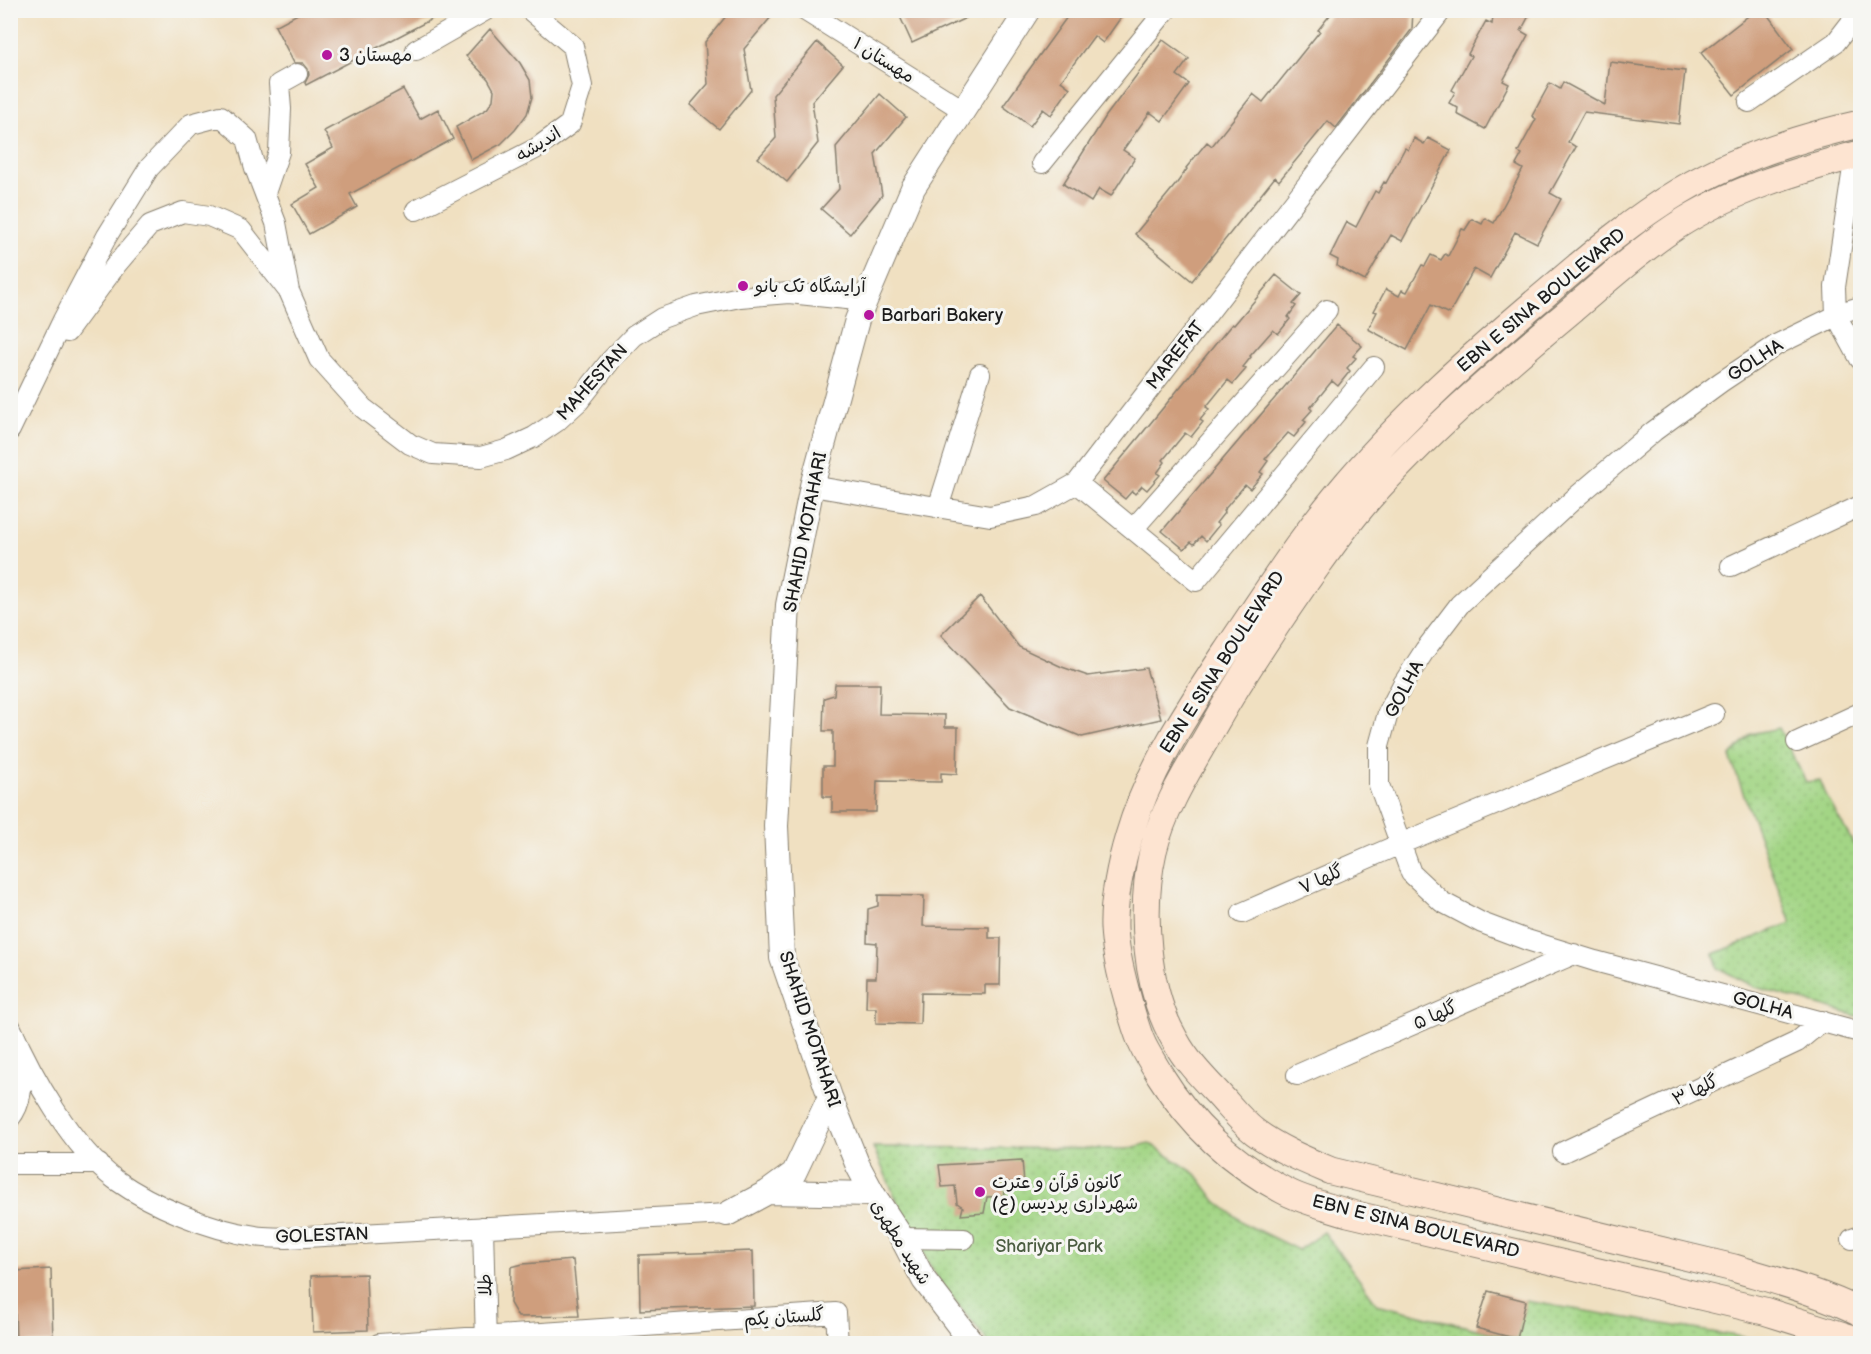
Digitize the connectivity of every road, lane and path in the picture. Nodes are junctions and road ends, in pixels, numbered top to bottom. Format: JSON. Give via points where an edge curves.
{"nodes":[{"id":1,"x":486,"y":10,"type":"edge"},
{"id":2,"x":530,"y":10,"type":"edge"},
{"id":3,"x":804,"y":10,"type":"edge"},
{"id":4,"x":1028,"y":10,"type":"edge"},
{"id":5,"x":1166,"y":10,"type":"edge"},
{"id":6,"x":1442,"y":10,"type":"edge"},
{"id":7,"x":1860,"y":10,"type":"edge"},
{"id":8,"x":416,"y":50,"type":"dead end"},
{"id":9,"x":297,"y":74,"type":"dead end"},
{"id":10,"x":1749,"y":102,"type":"dead end"},
{"id":11,"x":963,"y":110,"type":"junction"},
{"id":12,"x":1860,"y":124,"type":"edge"},
{"id":13,"x":1858,"y":154,"type":"edge"},
{"id":14,"x":1042,"y":163,"type":"dead end"},
{"id":15,"x":265,"y":193,"type":"junction"},
{"id":16,"x":416,"y":210,"type":"dead end"},
{"id":17,"x":289,"y":291,"type":"junction"},
{"id":18,"x":866,"y":300,"type":"junction"},
{"id":19,"x":1860,"y":307,"type":"edge"},
{"id":20,"x":1327,"y":310,"type":"dead end"},
{"id":21,"x":1836,"y":315,"type":"junction"},
{"id":22,"x":1860,"y":359,"type":"edge"},
{"id":23,"x":43,"y":364,"type":"junction"},
{"id":24,"x":1374,"y":367,"type":"dead end"},
{"id":25,"x":980,"y":374,"type":"dead end"},
{"id":26,"x":10,"y":430,"type":"edge"},
{"id":27,"x":1077,"y":483,"type":"junction"},
{"id":28,"x":812,"y":486,"type":"junction"},
{"id":29,"x":1860,"y":506,"type":"edge"},
{"id":30,"x":938,"y":508,"type":"junction"},
{"id":31,"x":1133,"y":529,"type":"junction"},
{"id":32,"x":1731,"y":566,"type":"dead end"},
{"id":33,"x":1860,"y":713,"type":"edge"},
{"id":34,"x":1714,"y":714,"type":"dead end"},
{"id":35,"x":1797,"y":742,"type":"dead end"},
{"id":36,"x":1400,"y":844,"type":"junction"},
{"id":37,"x":1242,"y":913,"type":"dead end"},
{"id":38,"x":1574,"y":954,"type":"junction"},
{"id":39,"x":1822,"y":1021,"type":"junction"},
{"id":40,"x":10,"y":1026,"type":"edge"},
{"id":41,"x":1860,"y":1032,"type":"edge"},
{"id":42,"x":21,"y":1050,"type":"junction"},
{"id":43,"x":1297,"y":1076,"type":"dead end"},
{"id":44,"x":830,"y":1098,"type":"junction"},
{"id":45,"x":10,"y":1118,"type":"edge"},
{"id":46,"x":1563,"y":1152,"type":"dead end"},
{"id":47,"x":10,"y":1164,"type":"edge"},
{"id":48,"x":99,"y":1164,"type":"junction"},
{"id":49,"x":768,"y":1192,"type":"junction"},
{"id":50,"x":873,"y":1194,"type":"junction"},
{"id":51,"x":727,"y":1214,"type":"joint"},
{"id":52,"x":483,"y":1227,"type":"junction"},
{"id":53,"x":902,"y":1238,"type":"junction"},
{"id":54,"x":964,"y":1239,"type":"dead end"},
{"id":55,"x":1860,"y":1312,"type":"edge"},
{"id":56,"x":486,"y":1340,"type":"edge"},
{"id":57,"x":1860,"y":1343,"type":"edge"},
{"id":58,"x":378,"y":1344,"type":"edge"},
{"id":59,"x":838,"y":1344,"type":"edge"},
{"id":60,"x":973,"y":1344,"type":"edge"}],
"edges":[{"from":1,"to":8,"type":"street"},
{"from":2,"to":16,"type":"street","name":"اندیشه","via":[[573,46],[582,86],[570,124],[537,148]]},
{"from":3,"to":11,"type":"street","name":"مهستان ۱"},
{"from":4,"to":11,"type":"street","name":"SHAHID MOTAHARI"},
{"from":5,"to":14,"type":"street"},
{"from":6,"to":27,"type":"street","name":"MAREFAT"},
{"from":7,"to":10,"type":"street","via":[[1836,42]]},
{"from":9,"to":15,"type":"street","via":[[279,84],[279,152]]},
{"from":11,"to":18,"type":"street","name":"SHAHID MOTAHARI","via":[[913,188]]},
{"from":12,"to":57,"type":"main road","name":"EBN E SINA BOULEVARD","via":[[1744,159],[1685,188],[1650,211],[1470,359],[1376,450],[1336,495],[1288,561],[1201,690],[1162,756],[1127,840],[1114,927],[1120,971],[1142,1044],[1174,1097],[1197,1126],[1229,1154],[1286,1192],[1348,1213],[1764,1311]]},
{"from":13,"to":21,"type":"street","via":[[1835,287]]},
{"from":13,"to":55,"type":"main road","name":"EBN E SINA BOULEVARD","via":[[1730,195],[1676,226],[1632,258],[1516,357],[1397,467],[1337,538],[1284,614],[1227,702],[1167,809],[1153,852],[1146,926],[1156,989],[1174,1040],[1196,1071],[1255,1131],[1293,1155],[1331,1172],[1734,1268]]},
{"from":15,"to":17,"type":"street","via":[[276,223]]},
{"from":15,"to":23,"type":"street","via":[[247,139],[221,116],[192,124],[149,168],[107,236]]},
{"from":17,"to":18,"type":"street","name":"MAHESTAN","via":[[319,358],[363,408],[410,444],[433,454],[463,457],[507,450],[556,422],[634,336],[662,318],[740,297],[789,293]]},
{"from":17,"to":23,"type":"street","via":[[240,230],[209,216],[183,212],[150,225]]},
{"from":18,"to":28,"type":"street","name":"SHAHID MOTAHARI","via":[[857,320]]},
{"from":19,"to":21,"type":"street","name":"GOLHA"},
{"from":20,"to":31,"type":"street"},
{"from":21,"to":22,"type":"street"},
{"from":21,"to":36,"type":"street","name":"GOLHA","via":[[1778,344],[1654,431],[1460,604],[1403,684],[1379,746],[1378,785]]},
{"from":23,"to":26,"type":"street"},
{"from":24,"to":31,"type":"street","via":[[1196,581]]},
{"from":25,"to":30,"type":"street"},
{"from":27,"to":30,"type":"street","name":"MAREFAT","via":[[1036,506],[990,516]]},
{"from":27,"to":31,"type":"street"},
{"from":28,"to":30,"type":"street","name":"MAREFAT"},
{"from":28,"to":44,"type":"street","name":"SHAHID MOTAHARI","via":[[788,605],[776,826],[782,958]]},
{"from":29,"to":32,"type":"street"},
{"from":33,"to":35,"type":"street"},
{"from":34,"to":36,"type":"street","name":"گلها ۷"},
{"from":36,"to":37,"type":"street","name":"گلها ۷"},
{"from":36,"to":38,"type":"street","name":"GOLHA","via":[[1411,873],[1442,902],[1482,923]]},
{"from":38,"to":39,"type":"street","name":"GOLHA"},
{"from":38,"to":43,"type":"street","name":"گلها ۵"},
{"from":39,"to":41,"type":"street","name":"GOLHA"},
{"from":39,"to":46,"type":"street","name":"گلها ۳","via":[[1797,1042]]},
{"from":40,"to":42,"type":"street","name":"GOLESTAN"},
{"from":42,"to":45,"type":"street","via":[[21,1096]]},
{"from":42,"to":48,"type":"street","name":"GOLESTAN","via":[[45,1095]]},
{"from":44,"to":49,"type":"street","via":[[794,1173]]},
{"from":44,"to":50,"type":"street","name":"SHAHID MOTAHARI"},
{"from":47,"to":48,"type":"street"},
{"from":48,"to":52,"type":"street","name":"GOLESTAN","via":[[114,1179],[148,1200],[255,1237]]},
{"from":49,"to":50,"type":"street","name":"شهید مطهری"},
{"from":49,"to":51,"type":"street"},
{"from":50,"to":53,"type":"street","name":"شهید مطهری"},
{"from":51,"to":52,"type":"street","name":"GOLESTAN"},
{"from":52,"to":56,"type":"street","name":"طلا"},
{"from":53,"to":54,"type":"street"},
{"from":53,"to":60,"type":"street","name":"شهید مطهری","via":[[924,1280]]},
{"from":56,"to":58,"type":"street"},
{"from":56,"to":59,"type":"street","name":"گلستان یکم","via":[[836,1313]]}]}
